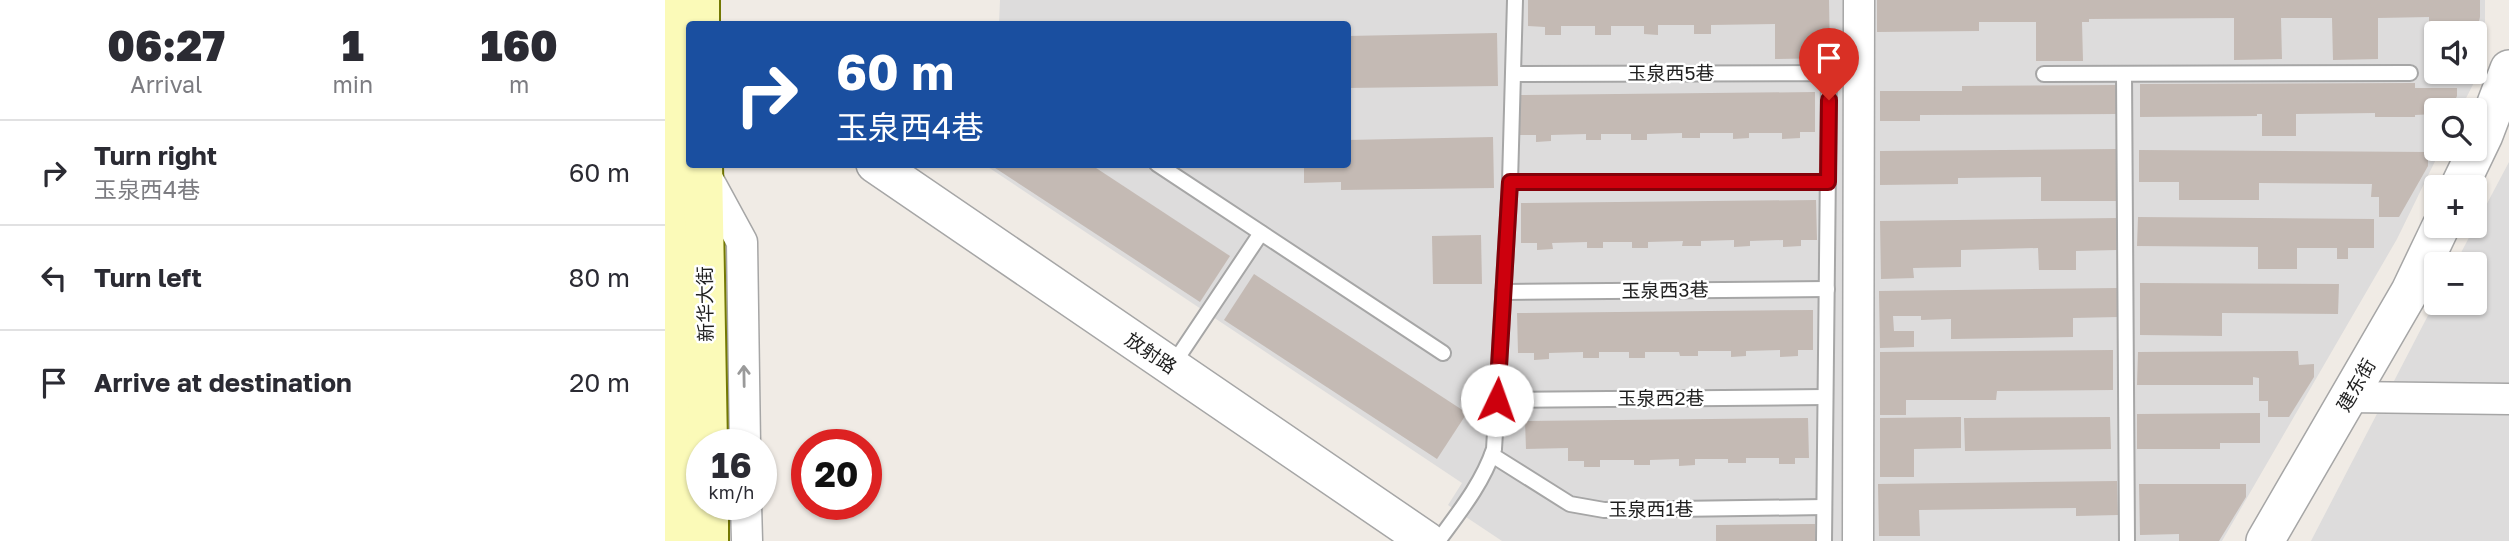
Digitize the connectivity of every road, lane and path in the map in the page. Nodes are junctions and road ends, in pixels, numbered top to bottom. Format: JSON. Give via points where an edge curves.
{"nodes":[{"id":1,"x":1515,"y":0,"type":"edge"},
{"id":2,"x":1859,"y":0,"type":"edge"},
{"id":3,"x":675,"y":18,"type":"edge"},
{"id":4,"x":2509,"y":69,"type":"edge"},
{"id":5,"x":2410,"y":73,"type":"dead end"},
{"id":6,"x":1513,"y":74,"type":"junction"},
{"id":7,"x":2044,"y":74,"type":"dead end"},
{"id":8,"x":2124,"y":74,"type":"junction"},
{"id":9,"x":703,"y":168,"type":"edge"},
{"id":10,"x":881,"y":168,"type":"edge"},
{"id":11,"x":1163,"y":168,"type":"edge"},
{"id":12,"x":2465,"y":175,"type":"edge"},
{"id":13,"x":1510,"y":182,"type":"junction"},
{"id":14,"x":1828,"y":182,"type":"junction"},
{"id":15,"x":1261,"y":233,"type":"junction"},
{"id":16,"x":2435,"y":238,"type":"edge"},
{"id":17,"x":1827,"y":289,"type":"junction"},
{"id":18,"x":1503,"y":292,"type":"junction"},
{"id":19,"x":1443,"y":354,"type":"dead end"},
{"id":20,"x":1172,"y":367,"type":"junction"},
{"id":21,"x":1825,"y":397,"type":"junction"},
{"id":22,"x":2348,"y":397,"type":"junction"},
{"id":23,"x":2509,"y":399,"type":"edge"},
{"id":24,"x":1497,"y":400,"type":"junction"},
{"id":25,"x":686,"y":429,"type":"edge"},
{"id":26,"x":708,"y":429,"type":"edge"},
{"id":27,"x":745,"y":429,"type":"edge"},
{"id":28,"x":1492,"y":455,"type":"junction"},
{"id":29,"x":686,"y":504,"type":"edge"},
{"id":30,"x":1824,"y":507,"type":"junction"},
{"id":31,"x":699,"y":520,"type":"edge"},
{"id":32,"x":746,"y":520,"type":"edge"},
{"id":33,"x":676,"y":541,"type":"edge"},
{"id":34,"x":709,"y":541,"type":"edge"},
{"id":35,"x":747,"y":541,"type":"edge"},
{"id":36,"x":1427,"y":541,"type":"edge"},
{"id":37,"x":1438,"y":541,"type":"edge"},
{"id":38,"x":1824,"y":541,"type":"edge"},
{"id":39,"x":1859,"y":541,"type":"edge"},
{"id":40,"x":2127,"y":541,"type":"edge"},
{"id":41,"x":2265,"y":541,"type":"edge"}],
"edges":[{"from":1,"to":6,"type":"lane"},
{"from":2,"to":39,"type":"street"},
{"from":3,"to":25,"type":"main road","name":"新华大街"},
{"from":4,"to":12,"type":"street"},
{"from":5,"to":8,"type":"lane"},
{"from":6,"to":13,"type":"lane"},
{"from":6,"to":14,"type":"lane","name":"玉泉西5巷","via":[[1829,73]]},
{"from":7,"to":8,"type":"lane"},
{"from":8,"to":40,"type":"lane"},
{"from":9,"to":26,"type":"main road","name":"新华大街"},
{"from":27,"to":9,"type":"street","one_way":true,"via":[[742,242]]},
{"from":10,"to":20,"type":"street","name":"放射路"},
{"from":11,"to":15,"type":"lane"},
{"from":13,"to":14,"type":"lane"},
{"from":13,"to":18,"type":"lane"},
{"from":14,"to":17,"type":"lane"},
{"from":15,"to":19,"type":"lane"},
{"from":15,"to":20,"type":"lane"},
{"from":16,"to":22,"type":"street","name":"建东街"},
{"from":17,"to":18,"type":"lane","name":"玉泉西3巷"},
{"from":17,"to":21,"type":"lane"},
{"from":18,"to":24,"type":"lane"},
{"from":20,"to":36,"type":"street","name":"放射路"},
{"from":21,"to":24,"type":"lane","name":"玉泉西2巷"},
{"from":21,"to":30,"type":"lane"},
{"from":22,"to":23,"type":"street"},
{"from":22,"to":41,"type":"street","name":"建东街"},
{"from":24,"to":28,"type":"lane"},
{"from":28,"to":30,"type":"lane","name":"玉泉西1巷","via":[[1582,508]]},
{"from":28,"to":37,"type":"lane","via":[[1478,486]]},
{"from":29,"to":33,"type":"main road","name":"新华大街"},
{"from":30,"to":38,"type":"lane"},
{"from":31,"to":34,"type":"main road","name":"新华大街"},
{"from":32,"to":35,"type":"street"}]}
